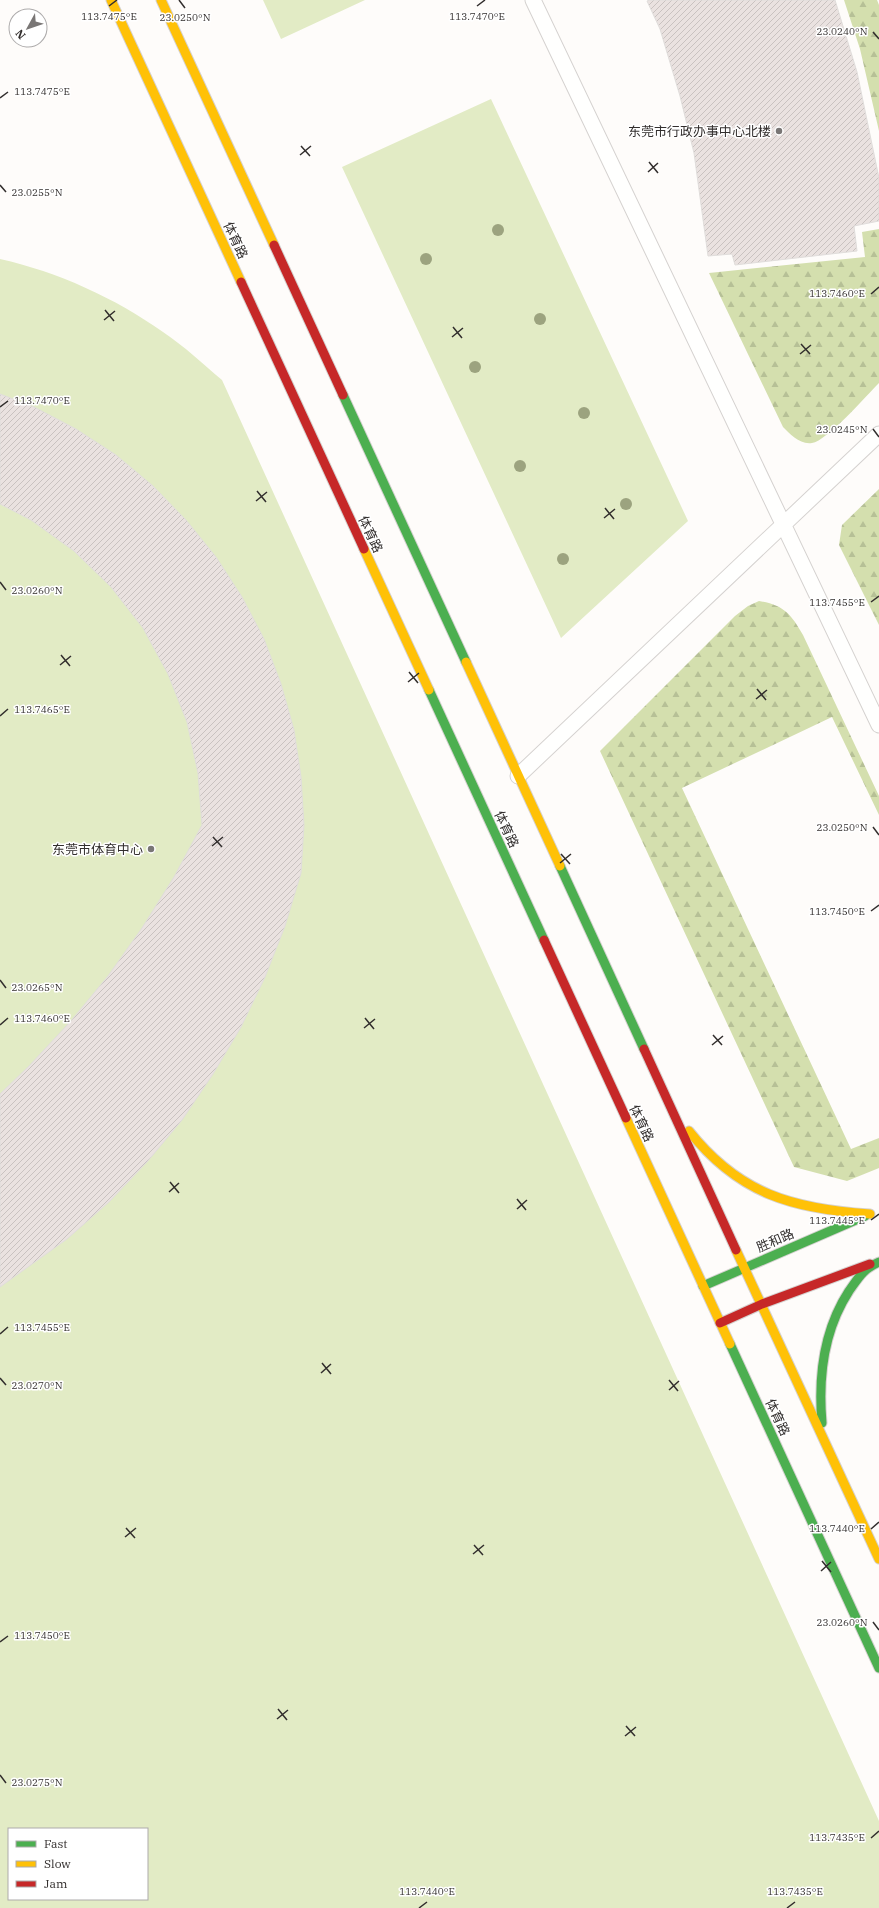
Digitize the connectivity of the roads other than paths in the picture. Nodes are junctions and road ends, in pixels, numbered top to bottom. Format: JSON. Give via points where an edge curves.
{"nodes":[{"id":1,"x":111,"y":0,"type":"edge"},
{"id":2,"x":161,"y":0,"type":"edge"},
{"id":3,"x":533,"y":0,"type":"edge"},
{"id":4,"x":879,"y":434,"type":"edge"},
{"id":5,"x":784,"y":526,"type":"junction"},
{"id":6,"x":879,"y":726,"type":"edge"},
{"id":7,"x":518,"y":776,"type":"junction"},
{"id":8,"x":669,"y":1103,"type":"junction"},
{"id":9,"x":879,"y":1210,"type":"edge"},
{"id":10,"x":870,"y":1214,"type":"junction"},
{"id":11,"x":879,"y":1261,"type":"edge"},
{"id":12,"x":745,"y":1267,"type":"junction"},
{"id":13,"x":703,"y":1286,"type":"junction"},
{"id":14,"x":762,"y":1304,"type":"junction"},
{"id":15,"x":720,"y":1323,"type":"junction"},
{"id":16,"x":831,"y":1455,"type":"junction"},
{"id":17,"x":879,"y":1559,"type":"edge"},
{"id":18,"x":879,"y":1668,"type":"edge"}],
"edges":[{"from":1,"to":13,"type":"main road","name":"体育路"},
{"from":2,"to":7,"type":"main road"},
{"from":3,"to":5,"type":"lane"},
{"from":4,"to":5,"type":"lane"},
{"from":5,"to":6,"type":"lane"},
{"from":5,"to":7,"type":"lane"},
{"from":7,"to":8,"type":"main road"},
{"from":8,"to":10,"type":"main road","via":[[692,1136],[720,1165],[753,1187],[790,1203],[829,1211]]},
{"from":8,"to":12,"type":"main road"},
{"from":9,"to":10,"type":"main road","name":"胜和路"},
{"from":10,"to":12,"type":"main road","name":"胜和路"},
{"from":11,"to":14,"type":"main road"},
{"from":11,"to":16,"type":"main road","via":[[866,1269],[849,1292],[835,1316],[826,1343],[821,1371],[820,1400],[823,1428]]},
{"from":12,"to":13,"type":"main road","name":"胜和路"},
{"from":12,"to":14,"type":"main road"},
{"from":13,"to":15,"type":"main road","name":"体育路"},
{"from":14,"to":15,"type":"main road"},
{"from":14,"to":16,"type":"main road"},
{"from":15,"to":18,"type":"main road","name":"体育路"},
{"from":16,"to":17,"type":"main road"}]}
